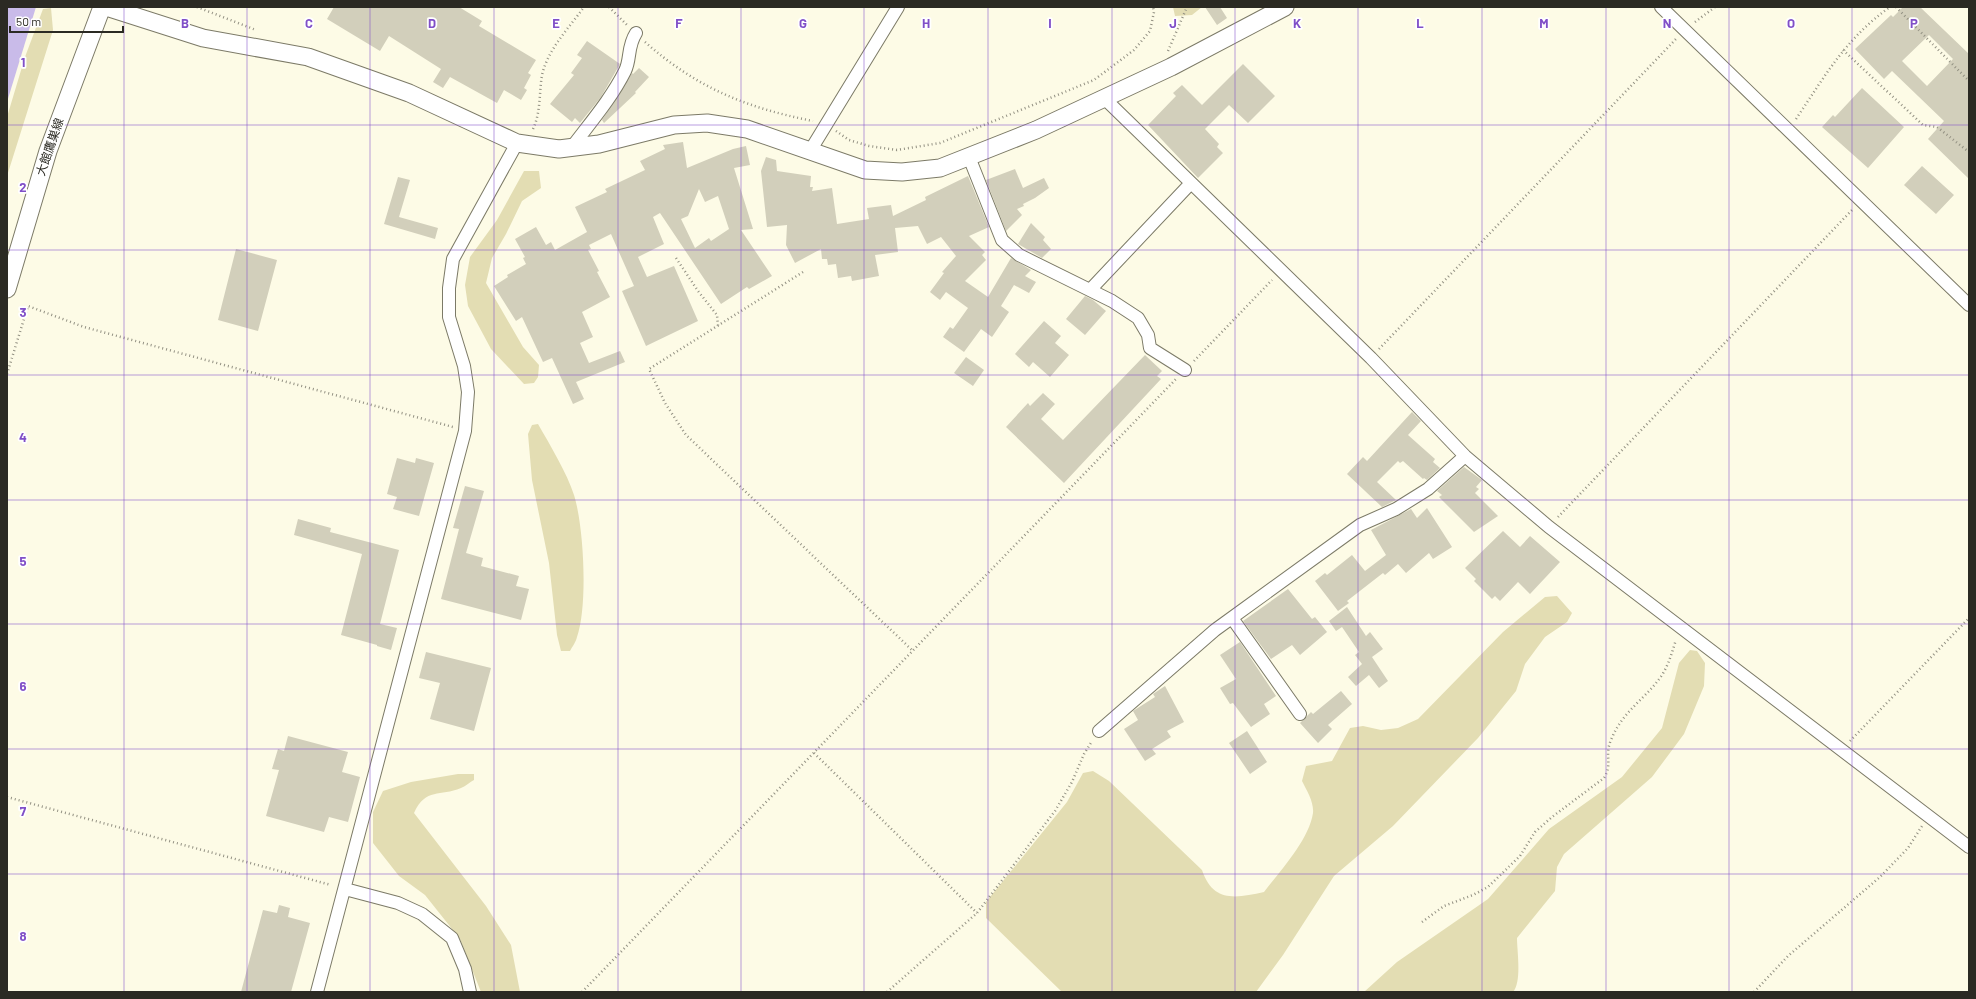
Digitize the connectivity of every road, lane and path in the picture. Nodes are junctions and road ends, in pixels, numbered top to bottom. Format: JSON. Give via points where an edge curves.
{"nodes":[{"id":1,"x":102,"y":7,"type":"edge"},
{"id":2,"x":106,"y":7,"type":"edge"},
{"id":3,"x":197,"y":7,"type":"edge"},
{"id":4,"x":584,"y":7,"type":"edge"},
{"id":5,"x":609,"y":7,"type":"edge"},
{"id":6,"x":898,"y":7,"type":"edge"},
{"id":7,"x":1153,"y":7,"type":"edge"},
{"id":8,"x":1187,"y":7,"type":"edge"},
{"id":9,"x":1285,"y":7,"type":"edge"},
{"id":10,"x":1661,"y":7,"type":"edge"},
{"id":11,"x":1715,"y":7,"type":"edge"},
{"id":12,"x":1890,"y":7,"type":"edge"},
{"id":13,"x":1896,"y":7,"type":"edge"},
{"id":14,"x":1685,"y":30,"type":"junction"},
{"id":15,"x":636,"y":33,"type":"junction"},
{"id":16,"x":1843,"y":50,"type":"junction"},
{"id":17,"x":276,"y":51,"type":"junction"},
{"id":18,"x":1160,"y":72,"type":"junction"},
{"id":19,"x":1969,"y":81,"type":"edge"},
{"id":20,"x":1105,"y":99,"type":"junction"},
{"id":21,"x":826,"y":124,"type":"junction"},
{"id":22,"x":1789,"y":130,"type":"junction"},
{"id":23,"x":522,"y":144,"type":"junction"},
{"id":24,"x":572,"y":148,"type":"junction"},
{"id":25,"x":810,"y":151,"type":"junction"},
{"id":26,"x":1969,"y":152,"type":"edge"},
{"id":27,"x":969,"y":157,"type":"junction"},
{"id":28,"x":1191,"y":183,"type":"junction"},
{"id":29,"x":1860,"y":202,"type":"junction"},
{"id":30,"x":676,"y":258,"type":"dead end"},
{"id":31,"x":1282,"y":271,"type":"junction"},
{"id":32,"x":803,"y":272,"type":"dead end"},
{"id":33,"x":7,"y":290,"type":"edge"},
{"id":34,"x":1090,"y":290,"type":"junction"},
{"id":35,"x":1969,"y":305,"type":"edge"},
{"id":36,"x":718,"y":326,"type":"junction"},
{"id":37,"x":1371,"y":358,"type":"junction"},
{"id":38,"x":1185,"y":370,"type":"junction"},
{"id":39,"x":7,"y":374,"type":"edge"},
{"id":40,"x":465,"y":431,"type":"junction"},
{"id":41,"x":1465,"y":456,"type":"junction"},
{"id":42,"x":1548,"y":527,"type":"junction"},
{"id":43,"x":1232,"y":618,"type":"junction"},
{"id":44,"x":1969,"y":618,"type":"edge"},
{"id":45,"x":1680,"y":626,"type":"junction"},
{"id":46,"x":913,"y":651,"type":"junction"},
{"id":47,"x":1300,"y":714,"type":"dead end"},
{"id":48,"x":1099,"y":731,"type":"joint"},
{"id":49,"x":1841,"y":750,"type":"junction"},
{"id":50,"x":814,"y":753,"type":"junction"},
{"id":51,"x":7,"y":796,"type":"edge"},
{"id":52,"x":1927,"y":816,"type":"junction"},
{"id":53,"x":1969,"y":847,"type":"edge"},
{"id":54,"x":345,"y":889,"type":"junction"},
{"id":55,"x":977,"y":913,"type":"junction"},
{"id":56,"x":1422,"y":922,"type":"dead end"},
{"id":57,"x":318,"y":992,"type":"edge"},
{"id":58,"x":470,"y":992,"type":"edge"},
{"id":59,"x":582,"y":992,"type":"edge"},
{"id":60,"x":887,"y":992,"type":"edge"},
{"id":61,"x":1754,"y":992,"type":"edge"}],
"edges":[{"from":1,"to":33,"type":"street","name":"大館鷹巣線","via":[[48,151]]},
{"from":2,"to":17,"type":"street","via":[[204,38]]},
{"from":3,"to":17,"type":"path","via":[[263,33]]},
{"from":4,"to":23,"type":"path","via":[[551,52],[542,74],[537,121]]},
{"from":5,"to":15,"type":"path"},
{"from":6,"to":21,"type":"street"},
{"from":7,"to":21,"type":"path","via":[[1150,31],[1134,50],[1094,80],[940,143],[897,150],[869,146],[849,140]]},
{"from":8,"to":18,"type":"path"},
{"from":9,"to":18,"type":"street"},
{"from":10,"to":14,"type":"street"},
{"from":11,"to":14,"type":"path"},
{"from":12,"to":16,"type":"path","via":[[1870,21]]},
{"from":13,"to":19,"type":"path"},
{"from":14,"to":22,"type":"street"},
{"from":14,"to":37,"type":"path"},
{"from":15,"to":21,"type":"path","via":[[692,78],[731,98],[777,114]]},
{"from":15,"to":24,"type":"street","via":[[630,43],[626,69]]},
{"from":16,"to":22,"type":"path"},
{"from":16,"to":26,"type":"path","via":[[1923,125],[1937,127]]},
{"from":17,"to":23,"type":"street","via":[[308,57],[408,93]]},
{"from":18,"to":20,"type":"street"},
{"from":20,"to":27,"type":"street"},
{"from":20,"to":28,"type":"street"},
{"from":21,"to":25,"type":"street"},
{"from":22,"to":29,"type":"street"},
{"from":23,"to":24,"type":"street","via":[[559,149]]},
{"from":23,"to":40,"type":"street","via":[[453,258],[449,317],[464,366],[468,392]]},
{"from":24,"to":25,"type":"street","via":[[599,144],[674,125],[707,123],[747,129]]},
{"from":25,"to":27,"type":"street","via":[[865,170],[902,172],[940,168]]},
{"from":27,"to":34,"type":"street","via":[[1002,240],[1019,255]]},
{"from":28,"to":31,"type":"street"},
{"from":28,"to":34,"type":"street"},
{"from":29,"to":35,"type":"street"},
{"from":29,"to":42,"type":"path"},
{"from":30,"to":36,"type":"path","via":[[717,315]]},
{"from":31,"to":37,"type":"street"},
{"from":31,"to":38,"type":"path"},
{"from":32,"to":36,"type":"path"},
{"from":34,"to":38,"type":"street","via":[[1138,318],[1148,335],[1150,348]]},
{"from":36,"to":46,"type":"path","via":[[650,369],[665,403],[686,435]]},
{"from":37,"to":41,"type":"street"},
{"from":38,"to":46,"type":"path"},
{"from":39,"to":40,"type":"path","via":[[28,306],[84,327]]},
{"from":40,"to":54,"type":"street"},
{"from":41,"to":42,"type":"street"},
{"from":41,"to":43,"type":"street","via":[[1428,489],[1396,509],[1360,525]]},
{"from":42,"to":45,"type":"street"},
{"from":43,"to":47,"type":"street"},
{"from":43,"to":48,"type":"street"},
{"from":44,"to":49,"type":"path"},
{"from":45,"to":49,"type":"street"},
{"from":45,"to":56,"type":"path","via":[[1670,662],[1662,676],[1624,716],[1610,740],[1607,752],[1609,770],[1604,778],[1535,832],[1520,856],[1488,887],[1444,906]]},
{"from":46,"to":50,"type":"path"},
{"from":48,"to":55,"type":"path","via":[[1055,810]]},
{"from":49,"to":52,"type":"street"},
{"from":50,"to":55,"type":"path"},
{"from":50,"to":59,"type":"path"},
{"from":51,"to":54,"type":"path"},
{"from":52,"to":53,"type":"street"},
{"from":52,"to":61,"type":"path","via":[[1908,848],[1880,878],[1788,956]]},
{"from":54,"to":57,"type":"street"},
{"from":54,"to":58,"type":"street","via":[[404,906],[422,914],[452,938],[465,969]]},
{"from":55,"to":60,"type":"path"}]}
